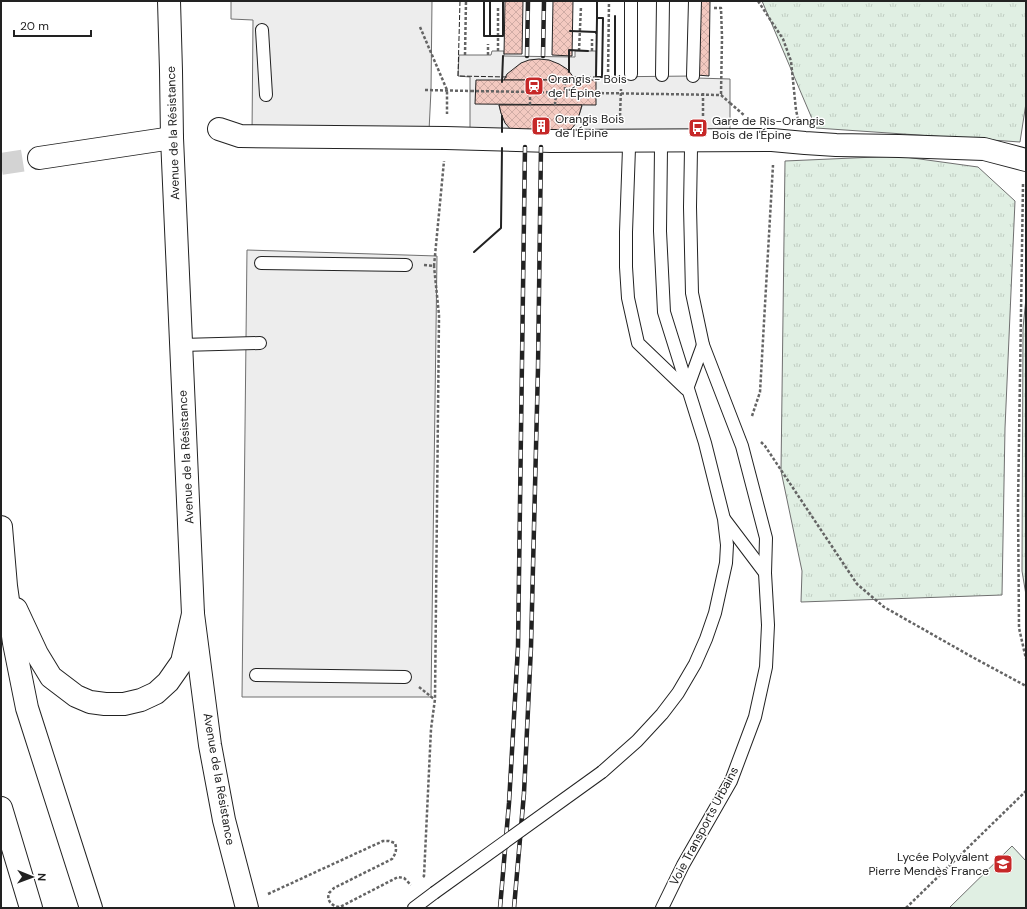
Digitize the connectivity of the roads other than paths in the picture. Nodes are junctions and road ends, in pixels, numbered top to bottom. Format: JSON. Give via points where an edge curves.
{"nodes":[{"id":1,"x":169,"y":1,"type":"edge"},
{"id":2,"x":631,"y":1,"type":"edge"},
{"id":3,"x":663,"y":1,"type":"edge"},
{"id":4,"x":695,"y":1,"type":"edge"},
{"id":5,"x":262,"y":30,"type":"dead end"},
{"id":6,"x":631,"y":74,"type":"dead end"},
{"id":7,"x":662,"y":75,"type":"dead end"},
{"id":8,"x":693,"y":76,"type":"dead end"},
{"id":9,"x":266,"y":95,"type":"dead end"},
{"id":10,"x":219,"y":129,"type":"dead end"},
{"id":11,"x":172,"y":138,"type":"junction"},
{"id":12,"x":629,"y":148,"type":"dead end"},
{"id":13,"x":661,"y":148,"type":"dead end"},
{"id":14,"x":692,"y":149,"type":"dead end"},
{"id":15,"x":39,"y":158,"type":"tunnel mouth"},
{"id":16,"x":1025,"y":159,"type":"edge"},
{"id":17,"x":261,"y":263,"type":"dead end"},
{"id":18,"x":406,"y":265,"type":"dead end"},
{"id":19,"x":260,"y":343,"type":"dead end"},
{"id":20,"x":181,"y":345,"type":"junction"},
{"id":21,"x":703,"y":345,"type":"junction"},
{"id":22,"x":687,"y":390,"type":"junction"},
{"id":23,"x":724,"y":520,"type":"junction"},
{"id":24,"x":1,"y":528,"type":"edge"},
{"id":25,"x":764,"y":573,"type":"junction"},
{"id":26,"x":6,"y":586,"type":"junction"},
{"id":27,"x":193,"y":614,"type":"junction"},
{"id":28,"x":256,"y":675,"type":"dead end"},
{"id":29,"x":405,"y":677,"type":"dead end"},
{"id":30,"x":1,"y":808,"type":"edge"},
{"id":31,"x":31,"y":908,"type":"edge"},
{"id":32,"x":91,"y":908,"type":"edge"},
{"id":33,"x":247,"y":908,"type":"edge"},
{"id":34,"x":414,"y":908,"type":"edge"},
{"id":35,"x":662,"y":908,"type":"edge"}],
"edges":[{"from":1,"to":11,"type":"street","name":"Avenue de la Résistance"},
{"from":2,"to":6,"type":"lane"},
{"from":3,"to":7,"type":"lane"},
{"from":4,"to":8,"type":"lane"},
{"from":5,"to":9,"type":"lane"},
{"from":10,"to":16,"type":"street","via":[[240,136],[551,142],[772,140],[836,145],[984,149]]},
{"from":11,"to":15,"type":"street"},
{"from":11,"to":20,"type":"street","name":"Avenue de la Résistance"},
{"from":12,"to":22,"type":"lane","via":[[626,267],[628,298],[638,343]]},
{"from":13,"to":22,"type":"lane","via":[[660,231],[664,312]]},
{"from":14,"to":21,"type":"lane","name":"Voie Transports Urbains","via":[[692,293]]},
{"from":17,"to":18,"type":"lane"},
{"from":19,"to":20,"type":"lane"},
{"from":20,"to":27,"type":"street","name":"Avenue de la Résistance"},
{"from":21,"to":22,"type":"lane"},
{"from":21,"to":25,"type":"lane","name":"Voie Transports Urbains","via":[[742,446],[766,538]]},
{"from":22,"to":23,"type":"lane","via":[[705,443]]},
{"from":23,"to":25,"type":"lane"},
{"from":23,"to":34,"type":"lane","bridge":true,"via":[[726,563],[716,613],[695,664],[662,714],[637,741],[602,772]]},
{"from":24,"to":26,"type":"street"},
{"from":25,"to":35,"type":"lane","name":"Voie Transports Urbains","via":[[768,625],[766,667],[755,717],[731,780]]},
{"from":26,"to":27,"type":"street","via":[[37,654],[51,677],[76,696],[90,702],[124,704],[156,693],[168,682],[182,662]]},
{"from":26,"to":32,"type":"street","via":[[27,708]]},
{"from":27,"to":33,"type":"street","name":"Avenue de la Résistance","via":[[210,744],[223,813]]},
{"from":28,"to":29,"type":"lane"},
{"from":30,"to":31,"type":"street"}]}
